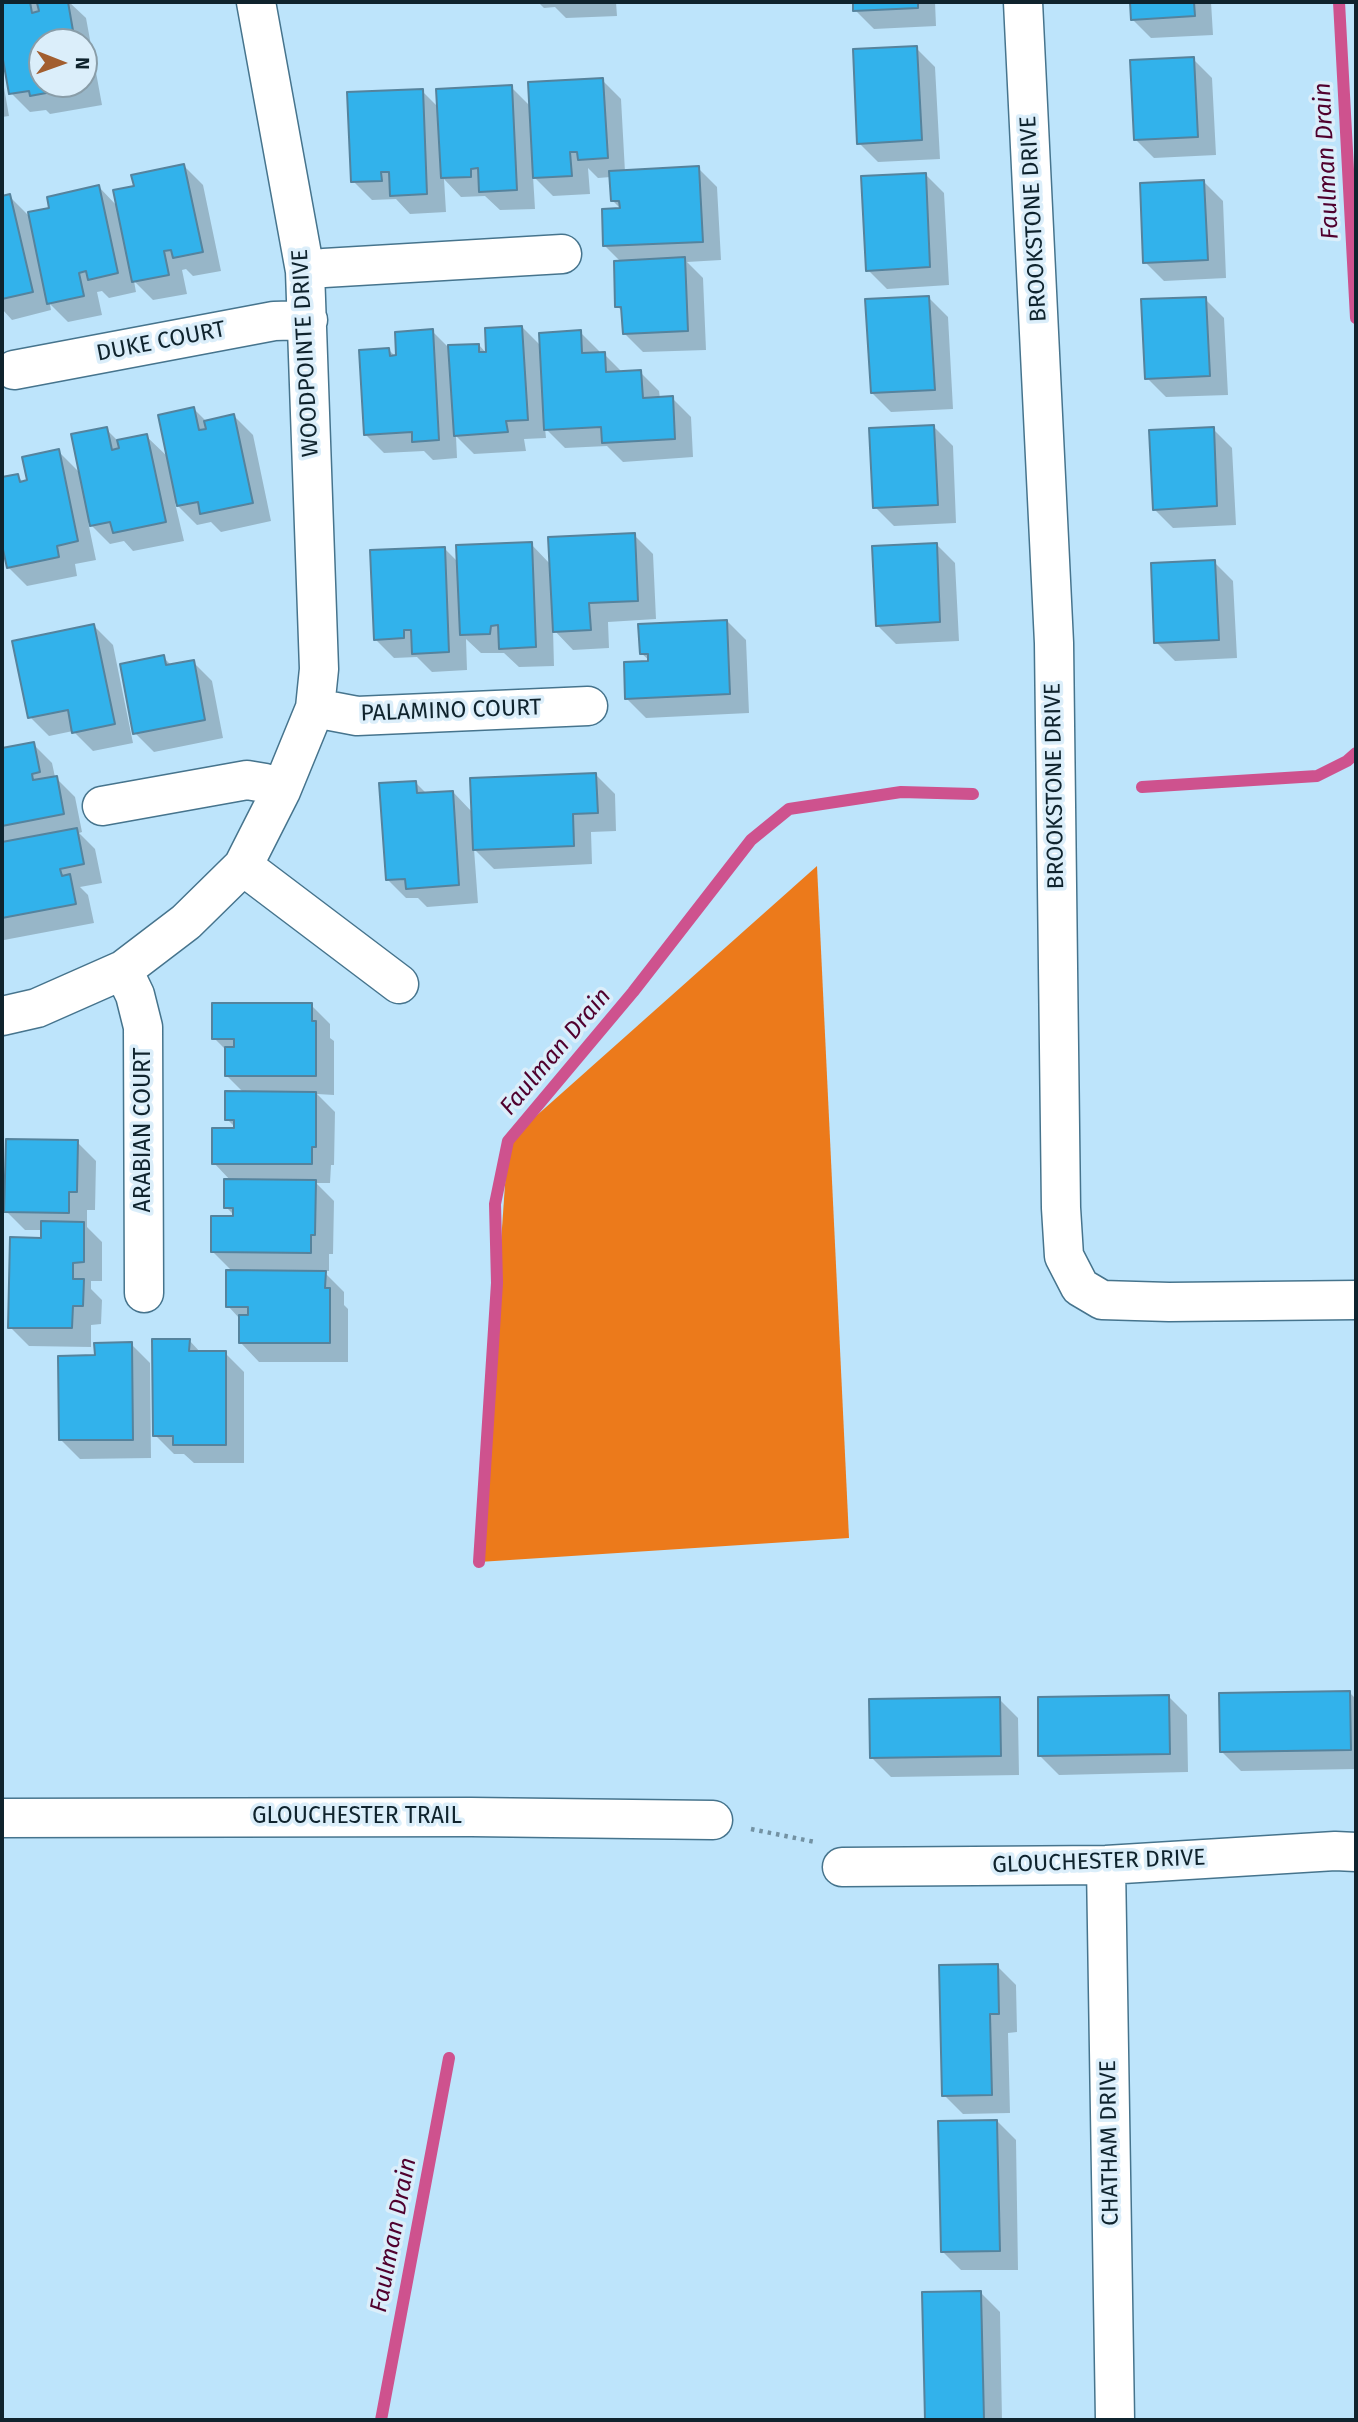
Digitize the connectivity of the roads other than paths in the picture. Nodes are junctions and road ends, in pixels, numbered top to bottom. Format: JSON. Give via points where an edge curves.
{"nodes":[{"id":1,"x":256,"y":2,"type":"edge"},
{"id":2,"x":1023,"y":2,"type":"edge"},
{"id":3,"x":562,"y":254,"type":"dead end"},
{"id":4,"x":305,"y":271,"type":"junction"},
{"id":5,"x":309,"y":320,"type":"junction"},
{"id":6,"x":14,"y":370,"type":"dead end"},
{"id":7,"x":588,"y":706,"type":"dead end"},
{"id":8,"x":315,"y":708,"type":"junction"},
{"id":9,"x":281,"y":790,"type":"junction"},
{"id":10,"x":102,"y":806,"type":"dead end"},
{"id":11,"x":243,"y":866,"type":"junction"},
{"id":12,"x":123,"y":970,"type":"junction"},
{"id":13,"x":399,"y":984,"type":"dead end"},
{"id":14,"x":2,"y":1016,"type":"edge"},
{"id":15,"x":144,"y":1293,"type":"dead end"},
{"id":16,"x":1356,"y":1300,"type":"edge"},
{"id":17,"x":2,"y":1818,"type":"edge"},
{"id":18,"x":713,"y":1820,"type":"road end"},
{"id":19,"x":1356,"y":1852,"type":"edge"},
{"id":20,"x":1106,"y":1866,"type":"junction"},
{"id":21,"x":842,"y":1867,"type":"road end"},
{"id":22,"x":1115,"y":2420,"type":"edge"}],
"edges":[{"from":1,"to":4,"type":"street","name":"WOODPOINTE DRIVE"},
{"from":2,"to":16,"type":"street","name":"BROOKSTONE DRIVE","via":[[1054,643],[1064,1256],[1080,1287],[1102,1300]]},
{"from":3,"to":4,"type":"street"},
{"from":4,"to":5,"type":"street","name":"WOODPOINTE DRIVE"},
{"from":5,"to":6,"type":"street","name":"DUKE COURT","via":[[274,321]]},
{"from":5,"to":8,"type":"street","name":"WOODPOINTE DRIVE","via":[[319,657]]},
{"from":7,"to":8,"type":"street","name":"PALAMINO COURT","via":[[357,716]]},
{"from":8,"to":9,"type":"street","name":"WOODPOINTE DRIVE"},
{"from":9,"to":10,"type":"street","via":[[247,780]]},
{"from":9,"to":11,"type":"street","name":"WOODPOINTE DRIVE"},
{"from":11,"to":12,"type":"street","name":"WOODPOINTE DRIVE","via":[[186,922]]},
{"from":11,"to":13,"type":"street"},
{"from":12,"to":14,"type":"street","name":"WOODPOINTE DRIVE","via":[[37,1008]]},
{"from":12,"to":15,"type":"street","name":"ARABIAN COURT","via":[[143,1027]]},
{"from":17,"to":18,"type":"street","name":"GLOUCHESTER TRAIL"},
{"from":19,"to":20,"type":"street","name":"GLOUCHESTER DRIVE"},
{"from":20,"to":21,"type":"street","name":"GLOUCHESTER DRIVE"},
{"from":20,"to":22,"type":"street","name":"CHATHAM DRIVE"}]}
